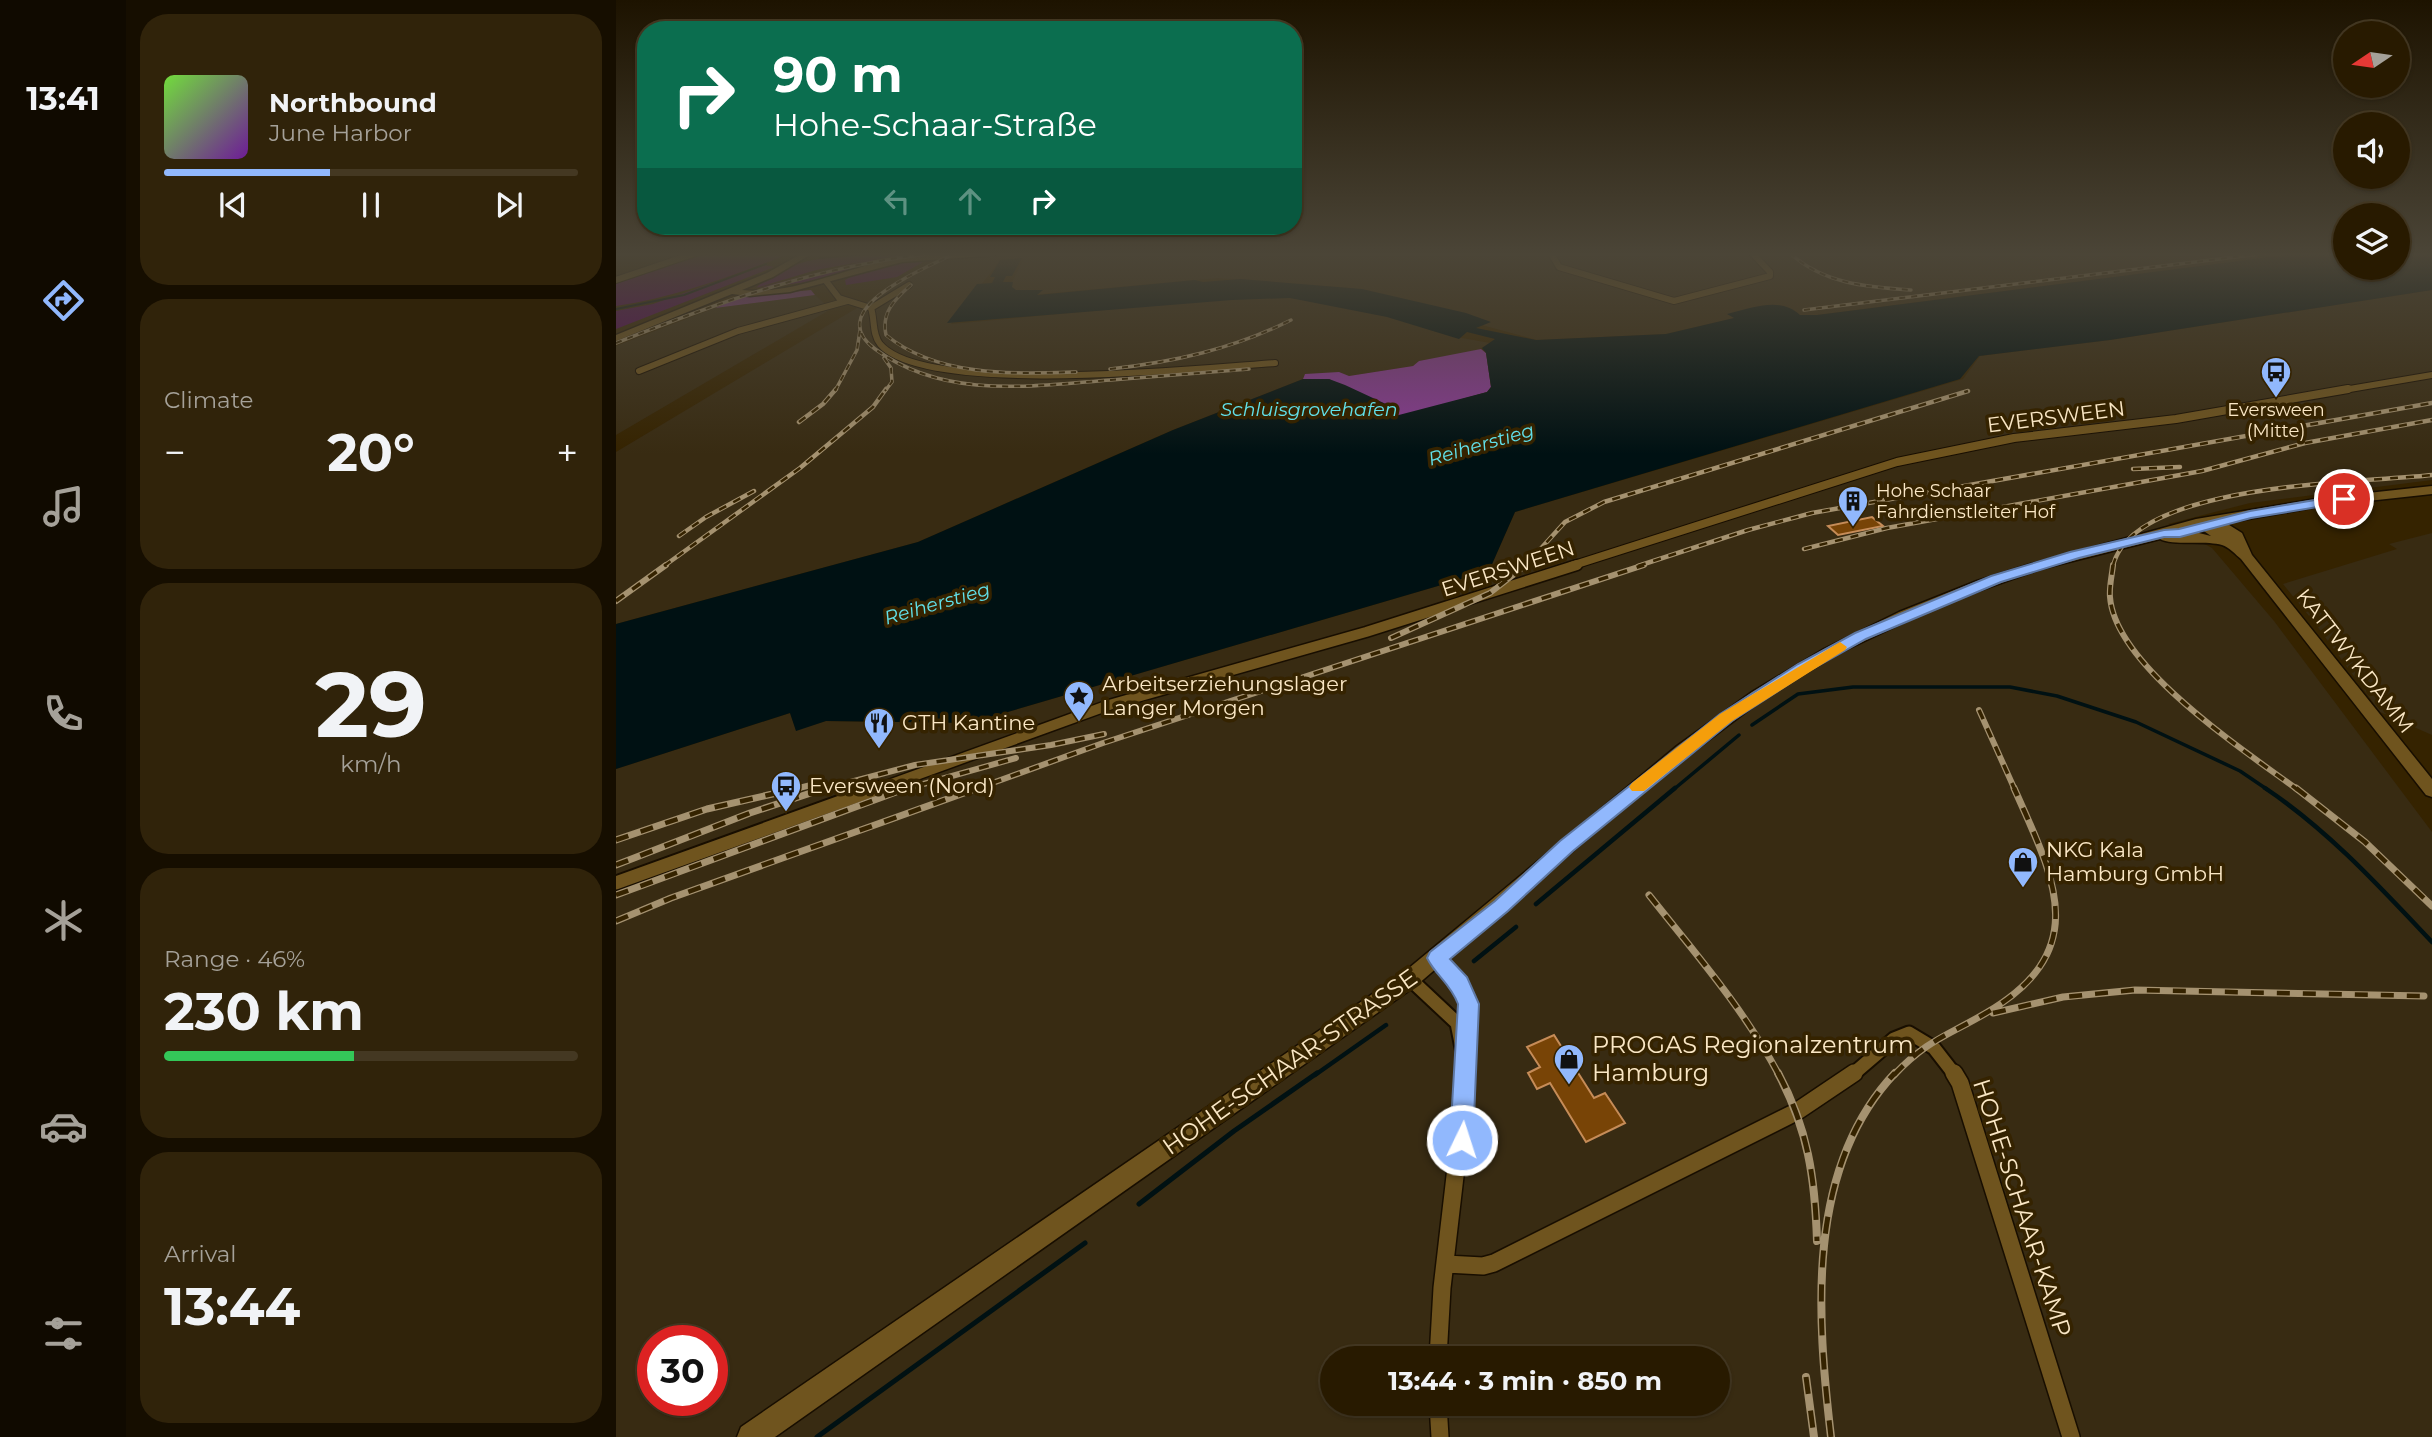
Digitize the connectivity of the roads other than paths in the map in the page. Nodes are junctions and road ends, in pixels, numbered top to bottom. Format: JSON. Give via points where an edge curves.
{"nodes":[{"id":1,"x":657,"y":320,"type":"edge"},
{"id":2,"x":776,"y":320,"type":"edge"},
{"id":3,"x":872,"y":320,"type":"edge"},
{"id":4,"x":616,"y":337,"type":"edge"},
{"id":5,"x":1275,"y":363,"type":"dead end"},
{"id":6,"x":639,"y":371,"type":"dead end"},
{"id":7,"x":2432,"y":375,"type":"edge"},
{"id":8,"x":2432,"y":490,"type":"edge"},
{"id":9,"x":2250,"y":514,"type":"junction"},
{"id":10,"x":2212,"y":522,"type":"junction"},
{"id":11,"x":2143,"y":539,"type":"junction"},
{"id":12,"x":2233,"y":541,"type":"junction"},
{"id":13,"x":2432,"y":791,"type":"edge"},
{"id":14,"x":616,"y":883,"type":"edge"},
{"id":15,"x":1437,"y":958,"type":"junction"},
{"id":16,"x":1410,"y":979,"type":"junction"},
{"id":17,"x":1465,"y":1089,"type":"junction"},
{"id":18,"x":1446,"y":1264,"type":"junction"},
{"id":19,"x":1439,"y":1346,"type":"edge"},
{"id":20,"x":1439,"y":1416,"type":"edge"},
{"id":21,"x":751,"y":1437,"type":"edge"},
{"id":22,"x":1440,"y":1437,"type":"edge"},
{"id":23,"x":2071,"y":1437,"type":"edge"}],
"edges":[{"from":1,"to":4,"type":"main road"},
{"from":2,"to":6,"type":"street"},
{"from":3,"to":5,"type":"street","via":[[882,346],[903,359],[934,367],[1065,377]]},
{"from":7,"to":14,"type":"street","name":"EVERSWEEN","via":[[2176,419],[1992,441],[1897,462],[1366,632],[1108,705]]},
{"from":8,"to":9,"type":"main road","name":"HOHE-SCHAAR-STRASSE"},
{"from":9,"to":10,"type":"main road","name":"HOHE-SCHAAR-STRASSE"},
{"from":9,"to":12,"type":"main road"},
{"from":10,"to":11,"type":"main road","name":"HOHE-SCHAAR-STRASSE"},
{"from":10,"to":12,"type":"main road","name":"KATTWYKDAMM"},
{"from":11,"to":12,"type":"main road"},
{"from":11,"to":15,"type":"main road","name":"HOHE-SCHAAR-STRASSE","via":[[2060,559],[1956,594],[1878,627],[1804,667],[1687,746]]},
{"from":12,"to":13,"type":"main road","name":"KATTWYKDAMM"},
{"from":15,"to":16,"type":"main road","name":"HOHE-SCHAAR-STRASSE"},
{"from":15,"to":17,"type":"street","via":[[1460,983],[1469,1004]]},
{"from":16,"to":17,"type":"street","via":[[1457,1023]]},
{"from":16,"to":21,"type":"main road","name":"HOHE-SCHAAR-STRASSE"},
{"from":17,"to":18,"type":"street"},
{"from":18,"to":19,"type":"street"},
{"from":18,"to":23,"type":"street","name":"HOHE-SCHAAR-KAMP","via":[[1494,1263],[1676,1173],[1796,1112],[1843,1082],[1894,1039],[1909,1033],[1945,1056],[1960,1083]]},
{"from":20,"to":22,"type":"street"}]}
